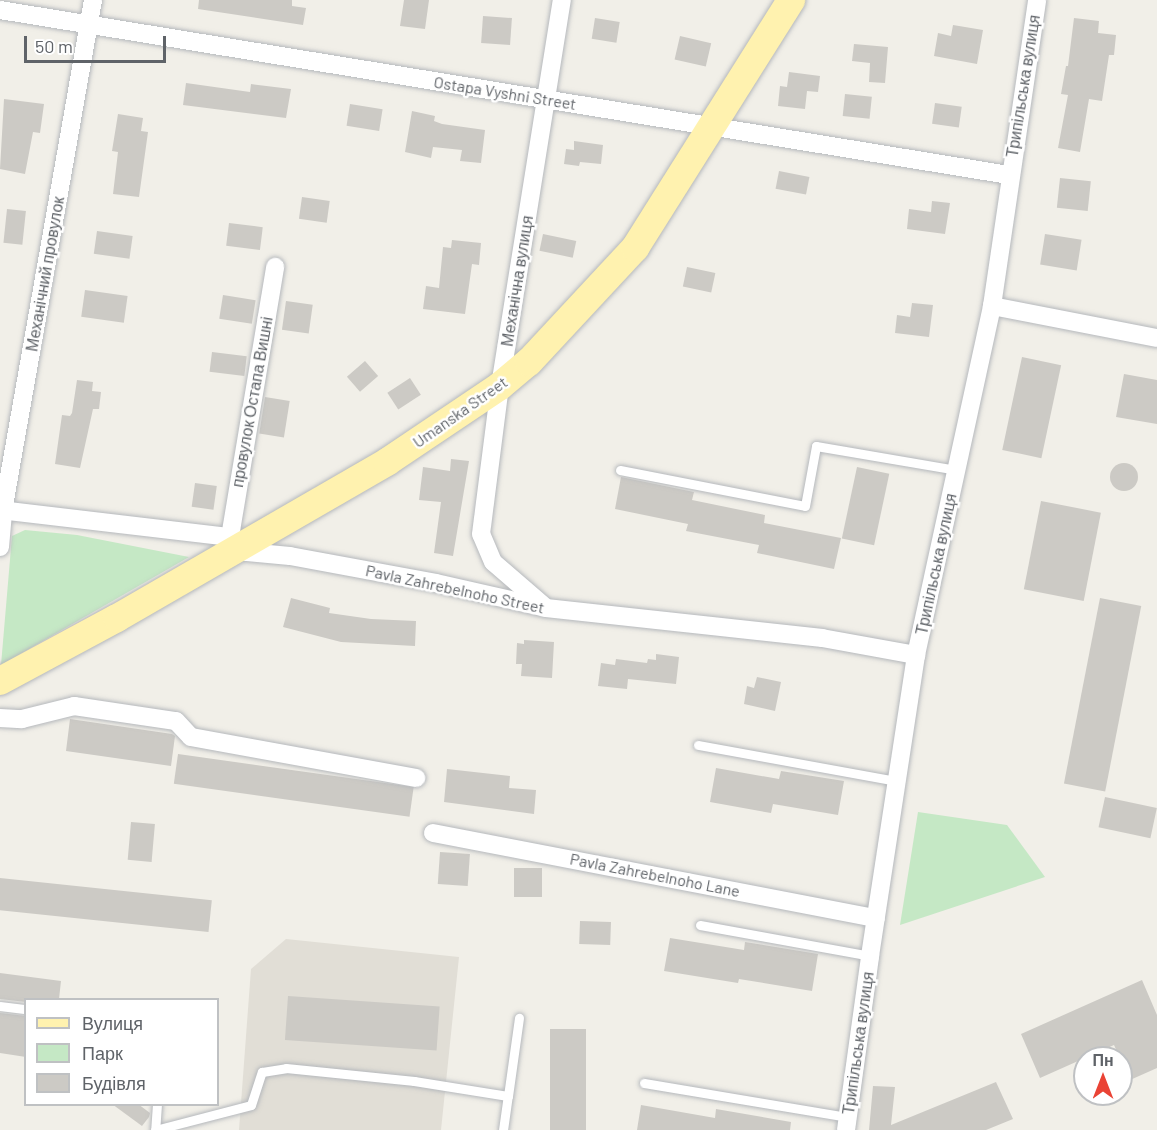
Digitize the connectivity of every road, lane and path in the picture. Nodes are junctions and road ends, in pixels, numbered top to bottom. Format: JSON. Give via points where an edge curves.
{"nodes":[{"id":1,"x":93,"y":0,"type":"edge"},
{"id":2,"x":562,"y":0,"type":"edge"},
{"id":3,"x":791,"y":0,"type":"edge"},
{"id":4,"x":1037,"y":0,"type":"edge"},
{"id":5,"x":0,"y":10,"type":"edge"},
{"id":6,"x":90,"y":24,"type":"junction"},
{"id":7,"x":545,"y":99,"type":"junction"},
{"id":8,"x":712,"y":126,"type":"junction"},
{"id":9,"x":1009,"y":175,"type":"junction"},
{"id":10,"x":275,"y":267,"type":"dead end"},
{"id":11,"x":992,"y":306,"type":"junction"},
{"id":12,"x":1157,"y":338,"type":"edge"},
{"id":13,"x":500,"y":386,"type":"junction"},
{"id":14,"x":620,"y":470,"type":"dead end"},
{"id":15,"x":956,"y":470,"type":"junction"},
{"id":16,"x":2,"y":510,"type":"edge"},
{"id":17,"x":235,"y":541,"type":"junction"},
{"id":18,"x":0,"y":547,"type":"edge"},
{"id":19,"x":546,"y":608,"type":"junction"},
{"id":20,"x":916,"y":655,"type":"junction"},
{"id":21,"x":0,"y":681,"type":"edge"},
{"id":22,"x":0,"y":718,"type":"edge"},
{"id":23,"x":698,"y":745,"type":"dead end"},
{"id":24,"x":416,"y":778,"type":"dead end"},
{"id":25,"x":897,"y":781,"type":"junction"},
{"id":26,"x":434,"y":833,"type":"dead end"},
{"id":27,"x":876,"y":918,"type":"junction"},
{"id":28,"x":700,"y":925,"type":"dead end"},
{"id":29,"x":870,"y":956,"type":"junction"},
{"id":30,"x":0,"y":1006,"type":"edge"},
{"id":31,"x":24,"y":1009,"type":"edge"},
{"id":32,"x":519,"y":1018,"type":"dead end"},
{"id":33,"x":644,"y":1083,"type":"dead end"},
{"id":34,"x":508,"y":1096,"type":"junction"},
{"id":35,"x":157,"y":1106,"type":"edge"},
{"id":36,"x":847,"y":1123,"type":"edge"},
{"id":37,"x":503,"y":1130,"type":"edge"}],
"edges":[{"from":1,"to":6,"type":"street","name":"Механічний провулок"},
{"from":2,"to":7,"type":"street","name":"Механічна вулиця"},
{"from":3,"to":8,"type":"main road","name":"Umanska Street"},
{"from":4,"to":9,"type":"street","name":"Трипільська вулиця"},
{"from":5,"to":6,"type":"street","name":"Ostapa Vyshni Street"},
{"from":6,"to":7,"type":"street","name":"Ostapa Vyshni Street"},
{"from":6,"to":16,"type":"street","name":"Механічний провулок"},
{"from":7,"to":8,"type":"street","name":"Ostapa Vyshni Street"},
{"from":7,"to":13,"type":"street","name":"Механічна вулиця"},
{"from":8,"to":9,"type":"street","name":"Ostapa Vyshni Street"},
{"from":8,"to":13,"type":"main road","name":"Umanska Street","via":[[635,248],[529,362]]},
{"from":9,"to":11,"type":"street","name":"Трипільська вулиця"},
{"from":10,"to":17,"type":"street","name":"провулок Остапа Вишні"},
{"from":11,"to":12,"type":"street"},
{"from":11,"to":15,"type":"street","name":"Трипільська вулиця"},
{"from":13,"to":17,"type":"main road","name":"Umanska Street","via":[[387,462]]},
{"from":13,"to":19,"type":"street","name":"Механічна вулиця","via":[[481,534],[493,562]]},
{"from":14,"to":15,"type":"lane","via":[[805,506],[816,446]]},
{"from":15,"to":20,"type":"street","name":"Трипільська вулиця"},
{"from":16,"to":17,"type":"street","name":"Pavla Zahrebelnoho Street"},
{"from":16,"to":18,"type":"street","name":"Механічний провулок"},
{"from":17,"to":19,"type":"street","name":"Pavla Zahrebelnoho Street","via":[[247,552],[290,556],[436,583]]},
{"from":17,"to":21,"type":"main road","name":"Umanska Street","via":[[117,618]]},
{"from":19,"to":20,"type":"street","name":"Pavla Zahrebelnoho Street","via":[[822,638]]},
{"from":20,"to":25,"type":"street","name":"Трипільська вулиця"},
{"from":22,"to":24,"type":"street","via":[[22,719],[74,706],[176,721],[191,737]]},
{"from":23,"to":25,"type":"lane"},
{"from":25,"to":27,"type":"street","name":"Трипільська вулиця"},
{"from":26,"to":27,"type":"street","name":"Pavla Zahrebelnoho Lane"},
{"from":27,"to":29,"type":"street","name":"Трипільська вулиця"},
{"from":28,"to":29,"type":"lane"},
{"from":29,"to":36,"type":"street","name":"Трипільська вулиця"},
{"from":30,"to":31,"type":"lane"},
{"from":32,"to":34,"type":"lane"},
{"from":33,"to":36,"type":"lane"},
{"from":34,"to":35,"type":"lane","via":[[414,1081],[286,1068],[262,1072],[251,1105],[155,1130]]},
{"from":34,"to":37,"type":"lane"}]}
